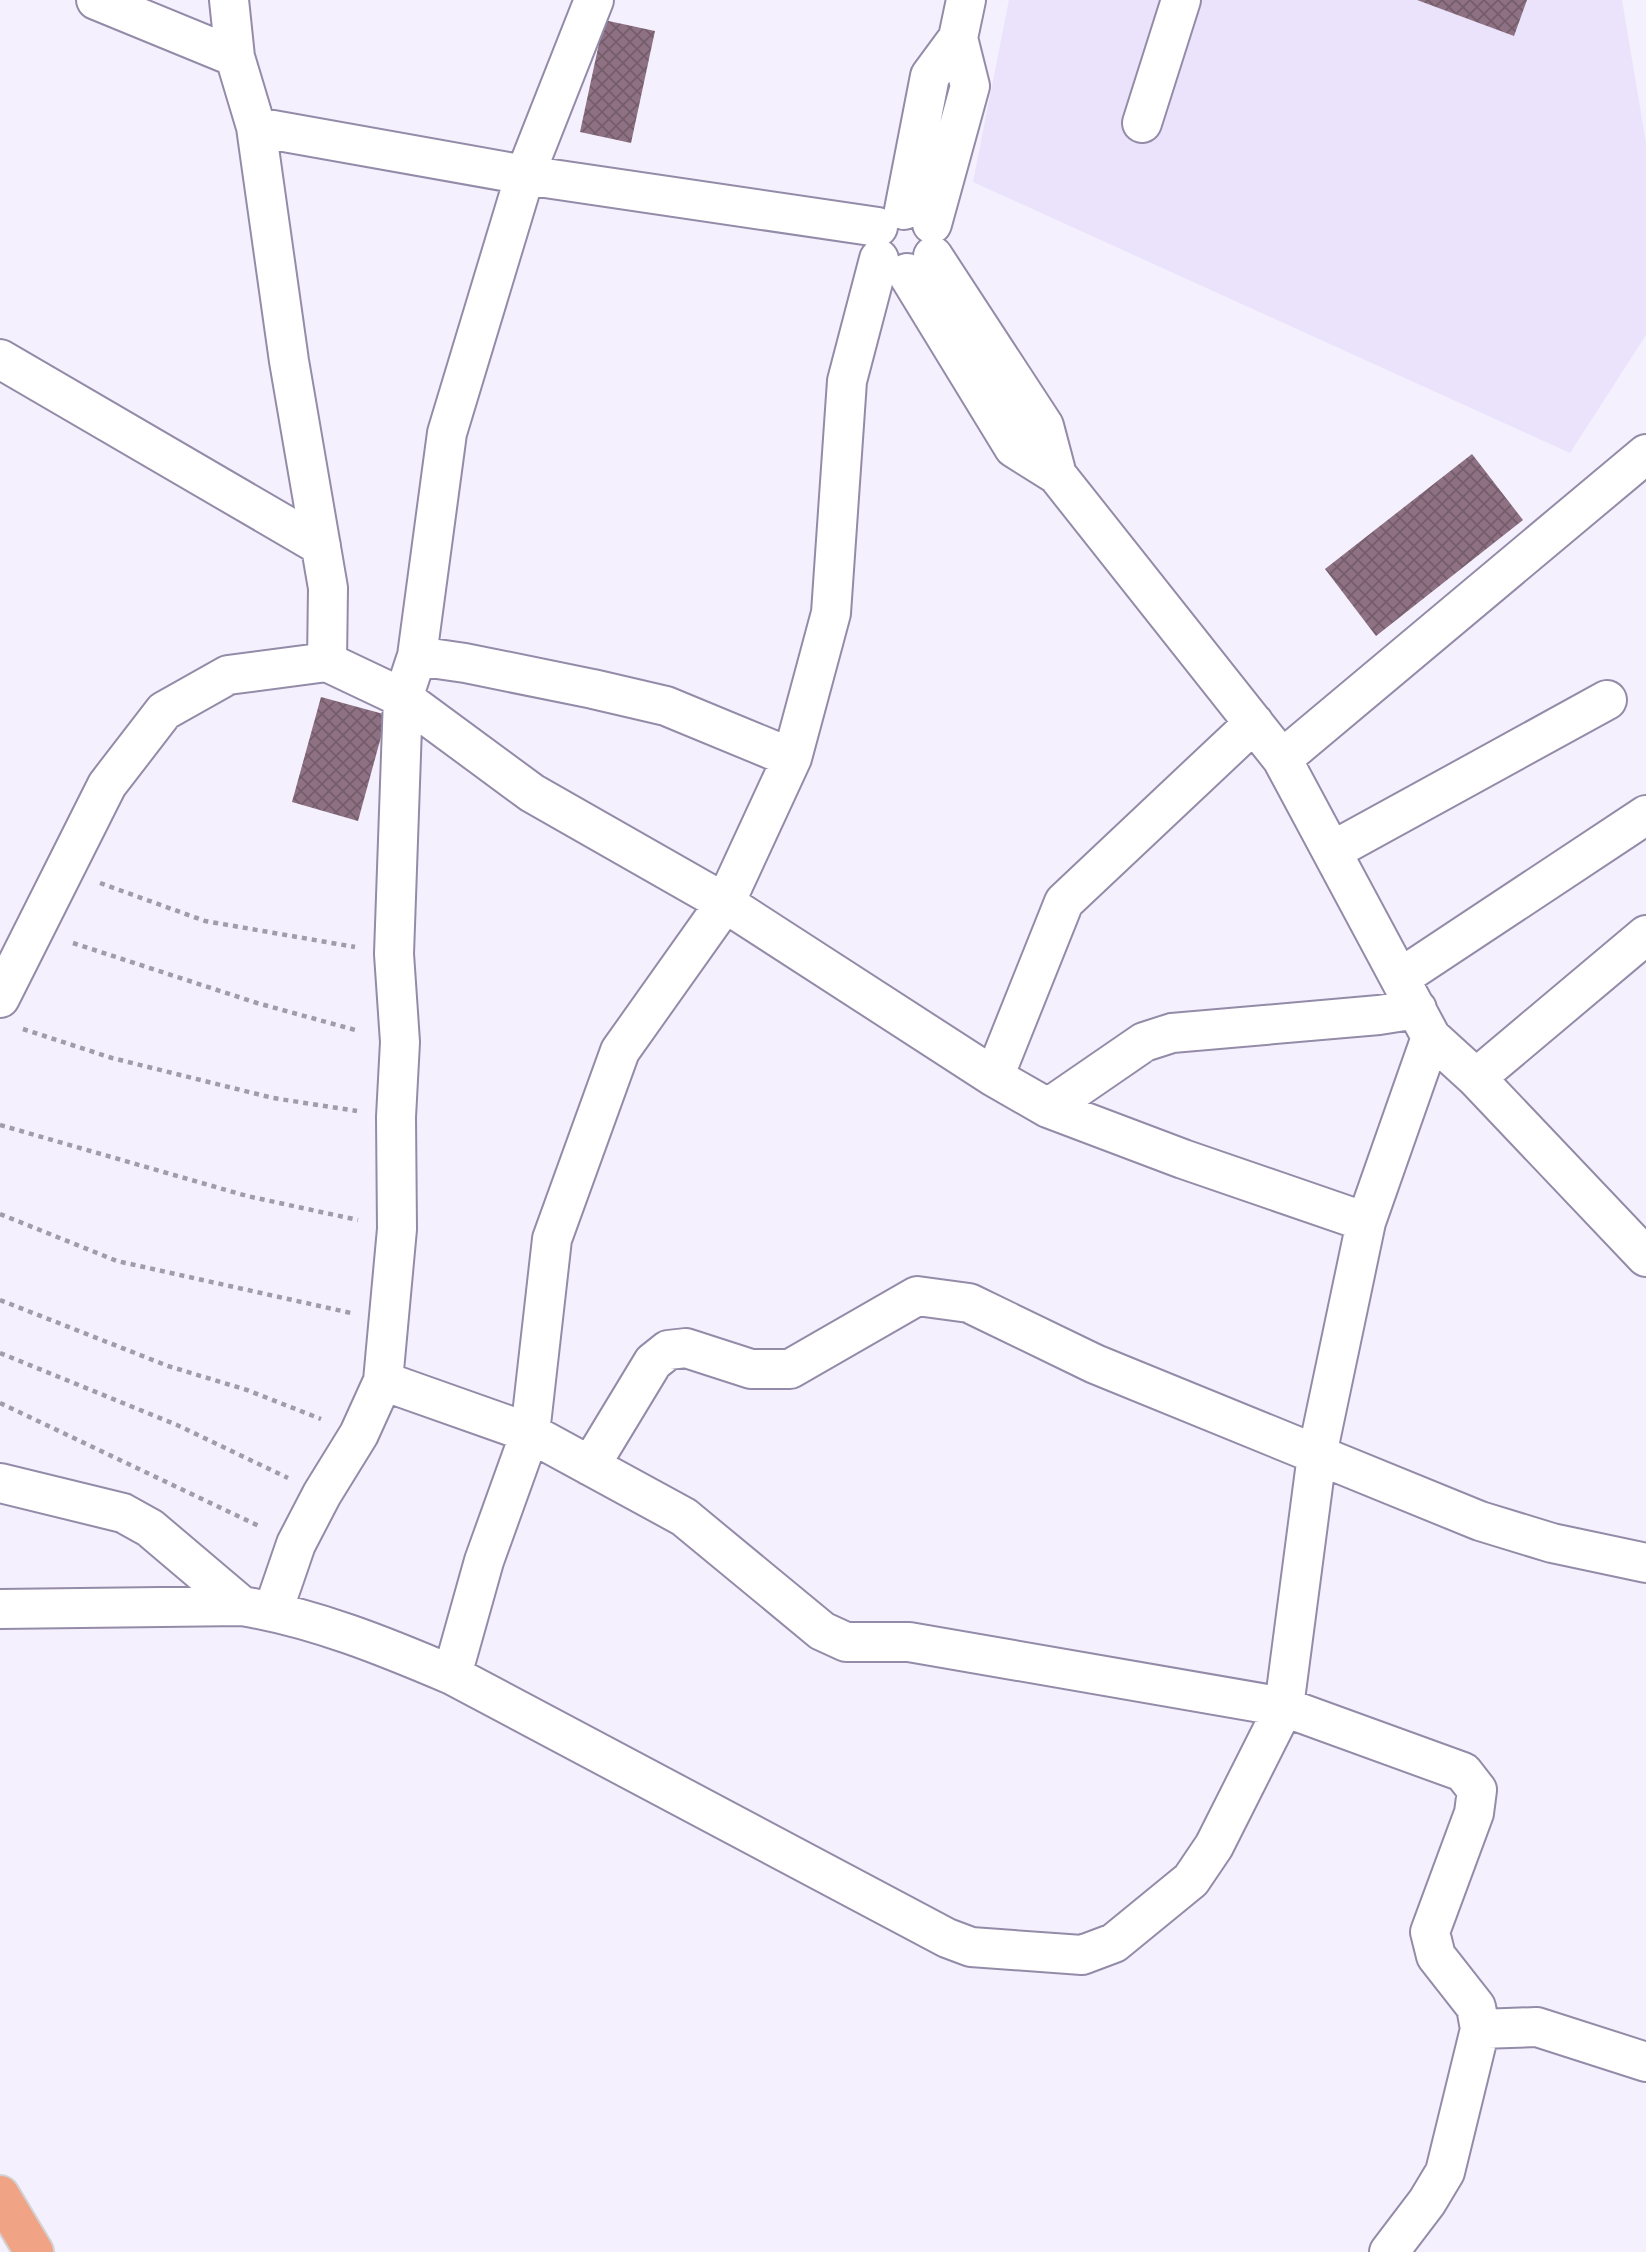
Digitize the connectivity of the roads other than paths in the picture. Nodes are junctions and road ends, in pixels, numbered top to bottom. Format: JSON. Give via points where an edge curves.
{"nodes":[{"id":1,"x":96,"y":0,"type":"edge"},
{"id":2,"x":229,"y":0,"type":"edge"},
{"id":3,"x":594,"y":0,"type":"edge"},
{"id":4,"x":966,"y":0,"type":"edge"},
{"id":5,"x":1181,"y":0,"type":"edge"},
{"id":6,"x":235,"y":57,"type":"junction"},
{"id":7,"x":1142,"y":123,"type":"dead end"},
{"id":8,"x":256,"y":127,"type":"junction"},
{"id":9,"x":525,"y":175,"type":"junction"},
{"id":10,"x":905,"y":242,"type":"junction"},
{"id":11,"x":0,"y":359,"type":"edge"},
{"id":12,"x":1646,"y":454,"type":"edge"},
{"id":13,"x":321,"y":547,"type":"junction"},
{"id":14,"x":417,"y":656,"type":"junction"},
{"id":15,"x":327,"y":663,"type":"junction"},
{"id":16,"x":402,"y":698,"type":"junction"},
{"id":17,"x":1607,"y":699,"type":"dead end"},
{"id":18,"x":1254,"y":723,"type":"junction"},
{"id":19,"x":792,"y":758,"type":"junction"},
{"id":20,"x":1282,"y":759,"type":"junction"},
{"id":21,"x":1646,"y":815,"type":"edge"},
{"id":22,"x":1332,"y":851,"type":"junction"},
{"id":23,"x":725,"y":903,"type":"junction"},
{"id":24,"x":1646,"y":935,"type":"edge"},
{"id":25,"x":1416,"y":1008,"type":"junction"},
{"id":26,"x":6,"y":1012,"type":"edge"},
{"id":27,"x":994,"y":1077,"type":"junction"},
{"id":28,"x":1476,"y":1077,"type":"junction"},
{"id":29,"x":1048,"y":1108,"type":"junction"},
{"id":30,"x":1366,"y":1222,"type":"junction"},
{"id":31,"x":1646,"y":1257,"type":"edge"},
{"id":32,"x":383,"y":1381,"type":"junction"},
{"id":33,"x":530,"y":1433,"type":"junction"},
{"id":34,"x":1317,"y":1455,"type":"junction"},
{"id":35,"x":590,"y":1466,"type":"junction"},
{"id":36,"x":0,"y":1483,"type":"edge"},
{"id":37,"x":1646,"y":1563,"type":"edge"},
{"id":38,"x":257,"y":1608,"type":"junction"},
{"id":39,"x":0,"y":1609,"type":"edge"},
{"id":40,"x":452,"y":1675,"type":"junction"},
{"id":41,"x":1284,"y":1707,"type":"junction"},
{"id":42,"x":1479,"y":2029,"type":"junction"},
{"id":43,"x":1646,"y":2062,"type":"edge"},
{"id":44,"x":0,"y":2194,"type":"edge"},
{"id":45,"x":34,"y":2252,"type":"edge"},
{"id":46,"x":1389,"y":2252,"type":"edge"}],
"edges":[{"from":1,"to":6,"type":"street"},
{"from":2,"to":6,"type":"street"},
{"from":3,"to":9,"type":"street"},
{"from":4,"to":10,"type":"street","via":[[958,38],[929,76]]},
{"from":5,"to":7,"type":"street"},
{"from":6,"to":8,"type":"street"},
{"from":8,"to":9,"type":"street"},
{"from":8,"to":13,"type":"street"},
{"from":9,"to":10,"type":"street"},
{"from":9,"to":14,"type":"street","via":[[447,433]]},
{"from":10,"to":18,"type":"street","via":[[1014,448],[1057,475]]},
{"from":10,"to":19,"type":"street","via":[[847,381],[831,613]]},
{"from":11,"to":13,"type":"street"},
{"from":12,"to":20,"type":"street"},
{"from":13,"to":15,"type":"street","via":[[328,588]]},
{"from":14,"to":16,"type":"street"},
{"from":14,"to":19,"type":"street","via":[[666,706]]},
{"from":15,"to":16,"type":"street"},
{"from":15,"to":26,"type":"street","via":[[228,675],[164,711],[107,785],[35,931]]},
{"from":16,"to":23,"type":"street","via":[[532,793]]},
{"from":16,"to":32,"type":"street","via":[[394,954],[400,1042],[397,1229]]},
{"from":17,"to":22,"type":"street"},
{"from":18,"to":20,"type":"street"},
{"from":18,"to":27,"type":"street","via":[[1064,902]]},
{"from":19,"to":23,"type":"street"},
{"from":20,"to":22,"type":"street"},
{"from":21,"to":25,"type":"street"},
{"from":22,"to":25,"type":"street"},
{"from":23,"to":27,"type":"street"},
{"from":23,"to":33,"type":"street","via":[[620,1051],[552,1239]]},
{"from":24,"to":28,"type":"street"},
{"from":25,"to":28,"type":"street"},
{"from":25,"to":29,"type":"street","via":[[1172,1034],[1144,1042]]},
{"from":25,"to":30,"type":"street"},
{"from":27,"to":29,"type":"street"},
{"from":28,"to":31,"type":"street"},
{"from":29,"to":30,"type":"street"},
{"from":30,"to":34,"type":"street"},
{"from":32,"to":33,"type":"street"},
{"from":32,"to":38,"type":"street","via":[[359,1434]]},
{"from":33,"to":35,"type":"street"},
{"from":33,"to":40,"type":"street","via":[[484,1561]]},
{"from":34,"to":35,"type":"street","via":[[1096,1364],[969,1303],[917,1296],[790,1369],[751,1369],[686,1348],[668,1350],[653,1362]]},
{"from":34,"to":37,"type":"street","via":[[1480,1521],[1552,1543]]},
{"from":34,"to":41,"type":"street"},
{"from":35,"to":41,"type":"street","via":[[684,1517],[822,1631],[846,1642],[909,1642]]},
{"from":36,"to":38,"type":"street","via":[[123,1513]]},
{"from":38,"to":39,"type":"street"},
{"from":38,"to":40,"type":"street","via":[[367,1640]]},
{"from":40,"to":41,"type":"street","via":[[947,1938],[971,1947],[1082,1955],[1114,1944],[1191,1880],[1214,1846]]},
{"from":41,"to":42,"type":"street","via":[[1463,1772],[1477,1790],[1474,1813],[1430,1932],[1436,1956],[1476,2007]]},
{"from":42,"to":43,"type":"street","via":[[1537,2027]]},
{"from":42,"to":46,"type":"street","via":[[1445,2172]]},
{"from":44,"to":45,"type":"main road"}]}
